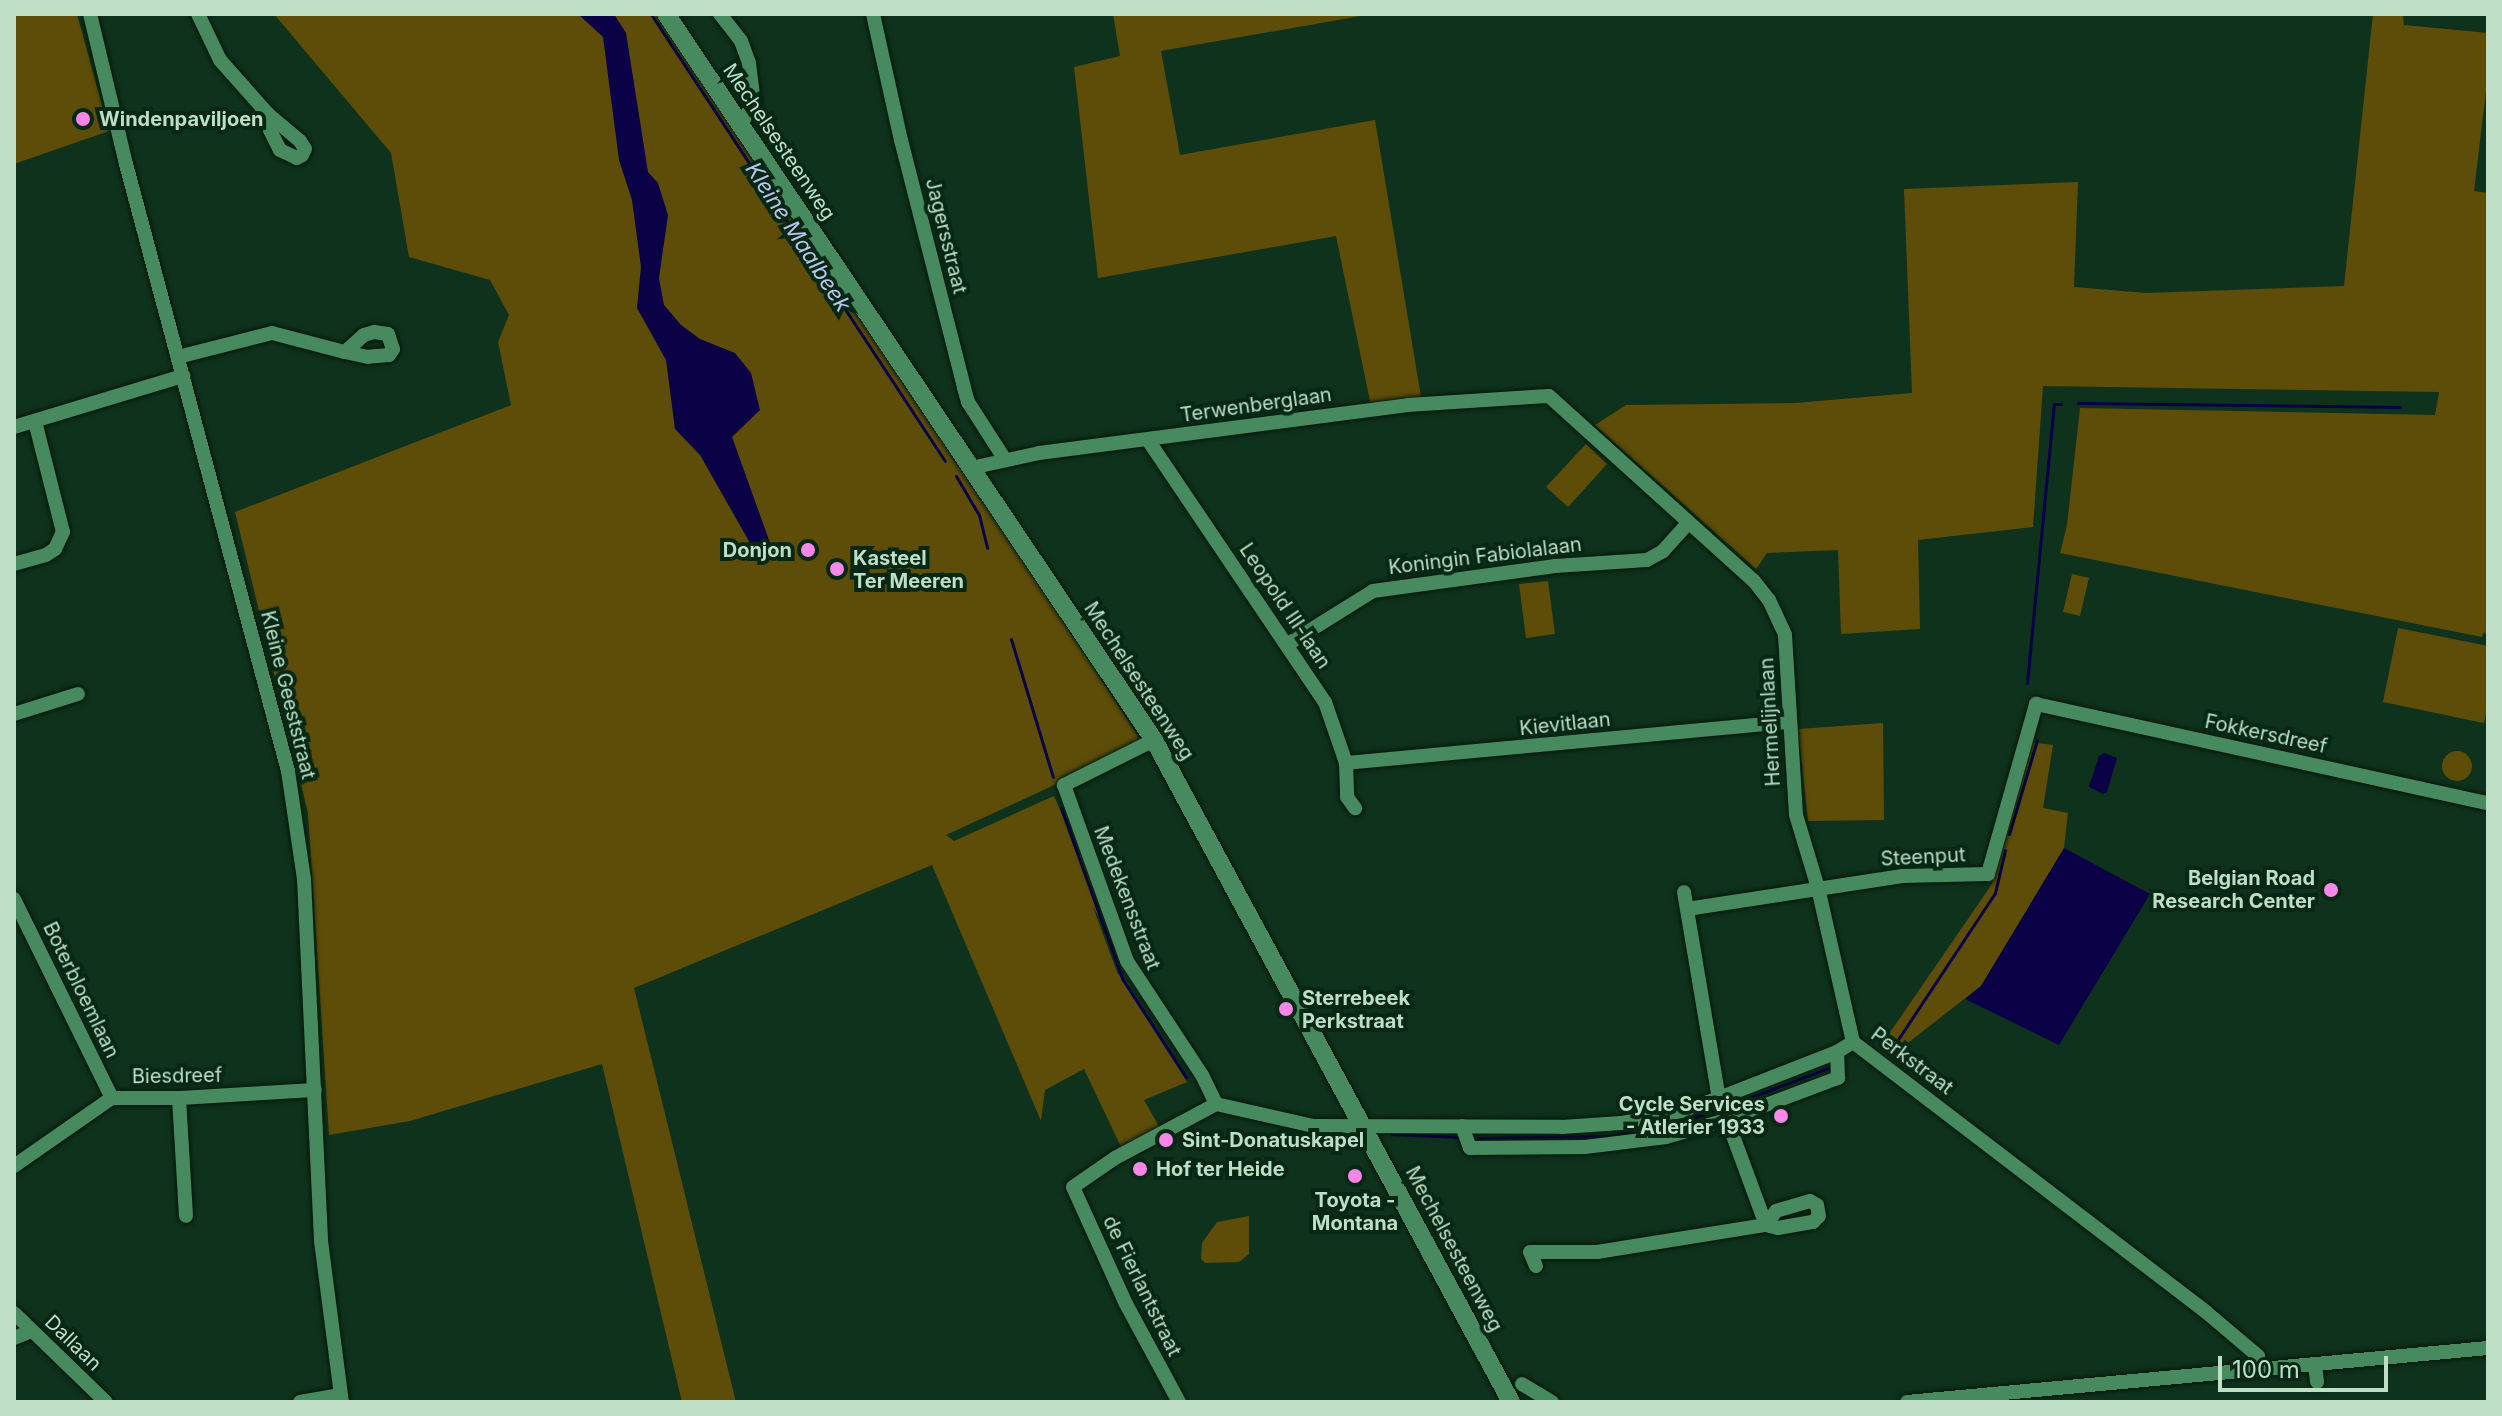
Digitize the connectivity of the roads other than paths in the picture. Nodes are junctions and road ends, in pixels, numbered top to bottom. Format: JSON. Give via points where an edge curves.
{"nodes":[{"id":1,"x":90,"y":14,"type":"edge"},
{"id":2,"x":198,"y":14,"type":"edge"},
{"id":3,"x":720,"y":14,"type":"edge"},
{"id":4,"x":873,"y":14,"type":"edge"},
{"id":5,"x":668,"y":16,"type":"edge"},
{"id":6,"x":268,"y":114,"type":"dead end"},
{"id":7,"x":740,"y":125,"type":"junction"},
{"id":8,"x":345,"y":352,"type":"dead end"},
{"id":9,"x":178,"y":357,"type":"junction"},
{"id":10,"x":183,"y":376,"type":"junction"},
{"id":11,"x":1549,"y":396,"type":"joint"},
{"id":12,"x":35,"y":421,"type":"junction"},
{"id":13,"x":14,"y":427,"type":"edge"},
{"id":14,"x":1148,"y":440,"type":"junction"},
{"id":15,"x":1004,"y":458,"type":"junction"},
{"id":16,"x":971,"y":468,"type":"junction"},
{"id":17,"x":1688,"y":523,"type":"junction"},
{"id":18,"x":14,"y":564,"type":"edge"},
{"id":19,"x":1288,"y":644,"type":"junction"},
{"id":20,"x":78,"y":694,"type":"dead end"},
{"id":21,"x":2036,"y":704,"type":"joint"},
{"id":22,"x":14,"y":714,"type":"edge"},
{"id":23,"x":1788,"y":722,"type":"junction"},
{"id":24,"x":1154,"y":740,"type":"junction"},
{"id":25,"x":1346,"y":763,"type":"junction"},
{"id":26,"x":2488,"y":803,"type":"edge"},
{"id":27,"x":1355,"y":808,"type":"dead end"},
{"id":28,"x":1818,"y":888,"type":"junction"},
{"id":29,"x":1684,"y":892,"type":"dead end"},
{"id":30,"x":14,"y":899,"type":"edge"},
{"id":31,"x":1687,"y":909,"type":"junction"},
{"id":32,"x":1853,"y":1042,"type":"junction"},
{"id":33,"x":1837,"y":1052,"type":"junction"},
{"id":34,"x":315,"y":1090,"type":"junction"},
{"id":35,"x":112,"y":1098,"type":"junction"},
{"id":36,"x":179,"y":1098,"type":"junction"},
{"id":37,"x":1719,"y":1098,"type":"junction"},
{"id":38,"x":1216,"y":1104,"type":"junction"},
{"id":39,"x":1726,"y":1120,"type":"junction"},
{"id":40,"x":1363,"y":1126,"type":"junction"},
{"id":41,"x":1462,"y":1126,"type":"junction"},
{"id":42,"x":14,"y":1166,"type":"edge"},
{"id":43,"x":186,"y":1216,"type":"dead end"},
{"id":44,"x":1536,"y":1266,"type":"dead end"},
{"id":45,"x":14,"y":1313,"type":"edge"},
{"id":46,"x":31,"y":1331,"type":"junction"},
{"id":47,"x":14,"y":1338,"type":"edge"},
{"id":48,"x":2488,"y":1348,"type":"edge"},
{"id":49,"x":2315,"y":1365,"type":"junction"},
{"id":50,"x":1492,"y":1367,"type":"junction"},
{"id":51,"x":2261,"y":1370,"type":"junction"},
{"id":52,"x":2317,"y":1382,"type":"dead end"},
{"id":53,"x":1522,"y":1384,"type":"dead end"},
{"id":54,"x":341,"y":1398,"type":"edge"},
{"id":55,"x":1968,"y":1399,"type":"edge"},
{"id":56,"x":106,"y":1402,"type":"edge"},
{"id":57,"x":300,"y":1402,"type":"edge"},
{"id":58,"x":1179,"y":1402,"type":"edge"},
{"id":59,"x":1497,"y":1402,"type":"edge"},
{"id":60,"x":1511,"y":1402,"type":"edge"},
{"id":61,"x":1552,"y":1402,"type":"edge"},
{"id":62,"x":1907,"y":1402,"type":"edge"}],
"edges":[{"from":1,"to":9,"type":"street","name":"Kleine Geeststraat"},
{"from":2,"to":6,"type":"street","via":[[220,60]]},
{"from":3,"to":7,"type":"street","via":[[741,41],[749,63],[754,103]]},
{"from":4,"to":15,"type":"street","name":"Jagersstraat","via":[[968,402]]},
{"from":5,"to":7,"type":"main road","name":"Mechelsesteenweg"},
{"from":7,"to":16,"type":"main road","name":"Mechelsesteenweg"},
{"from":8,"to":9,"type":"street","via":[[272,333]]},
{"from":9,"to":10,"type":"street","name":"Kleine Geeststraat"},
{"from":10,"to":12,"type":"street"},
{"from":10,"to":34,"type":"street","name":"Kleine Geeststraat","via":[[288,771],[304,879]]},
{"from":11,"to":14,"type":"street","name":"Terwenberglaan","via":[[1408,405]]},
{"from":11,"to":17,"type":"street","name":"Hermelijnlaan"},
{"from":12,"to":13,"type":"street"},
{"from":12,"to":18,"type":"street","via":[[63,532],[46,555]]},
{"from":14,"to":15,"type":"street","name":"Terwenberglaan"},
{"from":14,"to":19,"type":"street","name":"Leopold III-laan"},
{"from":15,"to":16,"type":"street","name":"Terwenberglaan"},
{"from":16,"to":24,"type":"main road","name":"Mechelsesteenweg"},
{"from":17,"to":19,"type":"street","name":"Koningin Fabiolalaan","via":[[1663,551],[1647,560],[1555,566],[1373,591]]},
{"from":17,"to":23,"type":"street","name":"Hermelijnlaan","via":[[1769,600],[1785,635]]},
{"from":19,"to":25,"type":"street","name":"Leopold III-laan","via":[[1325,702]]},
{"from":20,"to":22,"type":"street"},
{"from":21,"to":26,"type":"street","name":"Fokkersdreef"},
{"from":21,"to":28,"type":"street","name":"Steenput","via":[[1988,874],[1902,876]]},
{"from":23,"to":25,"type":"street","name":"Kievitlaan"},
{"from":23,"to":28,"type":"street","name":"Hermelijnlaan","via":[[1796,815]]},
{"from":24,"to":38,"type":"street","name":"Medekensstraat","via":[[1064,785],[1127,961]]},
{"from":24,"to":40,"type":"main road","name":"Mechelsesteenweg"},
{"from":25,"to":27,"type":"street","name":"Leopold III-laan","via":[[1347,797]]},
{"from":28,"to":31,"type":"street","name":"Steenput"},
{"from":28,"to":32,"type":"street","name":"Hermelijnlaan"},
{"from":29,"to":31,"type":"street"},
{"from":30,"to":35,"type":"street","name":"Boterbloemlaan"},
{"from":31,"to":37,"type":"street"},
{"from":32,"to":33,"type":"street","name":"Perkstraat"},
{"from":32,"to":51,"type":"street","name":"Perkstraat","via":[[2206,1312],[2258,1356]]},
{"from":33,"to":37,"type":"street","name":"Perkstraat"},
{"from":33,"to":39,"type":"street","via":[[1838,1078]]},
{"from":34,"to":36,"type":"street","name":"Biesdreef"},
{"from":34,"to":54,"type":"street","name":"Kleine Geeststraat","via":[[321,1241]]},
{"from":35,"to":36,"type":"street","name":"Biesdreef"},
{"from":35,"to":42,"type":"street","name":"Biesdreef"},
{"from":36,"to":43,"type":"street"},
{"from":37,"to":39,"type":"street"},
{"from":37,"to":41,"type":"street","name":"Perkstraat","via":[[1608,1125]]},
{"from":38,"to":40,"type":"street","name":"Perkstraat","via":[[1306,1125]]},
{"from":38,"to":58,"type":"street","name":"de Fierlantstraat","via":[[1073,1187],[1126,1304]]},
{"from":39,"to":41,"type":"street","via":[[1666,1137],[1562,1148],[1470,1148]]},
{"from":39,"to":44,"type":"street","via":[[1766,1225],[1597,1252],[1530,1252]]},
{"from":40,"to":41,"type":"street","name":"Perkstraat"},
{"from":40,"to":50,"type":"main road","name":"Mechelsesteenweg"},
{"from":45,"to":46,"type":"street","name":"Dallaan"},
{"from":46,"to":47,"type":"street"},
{"from":46,"to":56,"type":"street","name":"Dallaan"},
{"from":48,"to":49,"type":"street"},
{"from":49,"to":51,"type":"street"},
{"from":49,"to":52,"type":"street"},
{"from":50,"to":59,"type":"main road"},
{"from":50,"to":60,"type":"main road","name":"Mechelsesteenweg"},
{"from":51,"to":55,"type":"street"},
{"from":53,"to":61,"type":"street"},
{"from":54,"to":57,"type":"street"},
{"from":55,"to":62,"type":"street"}]}
